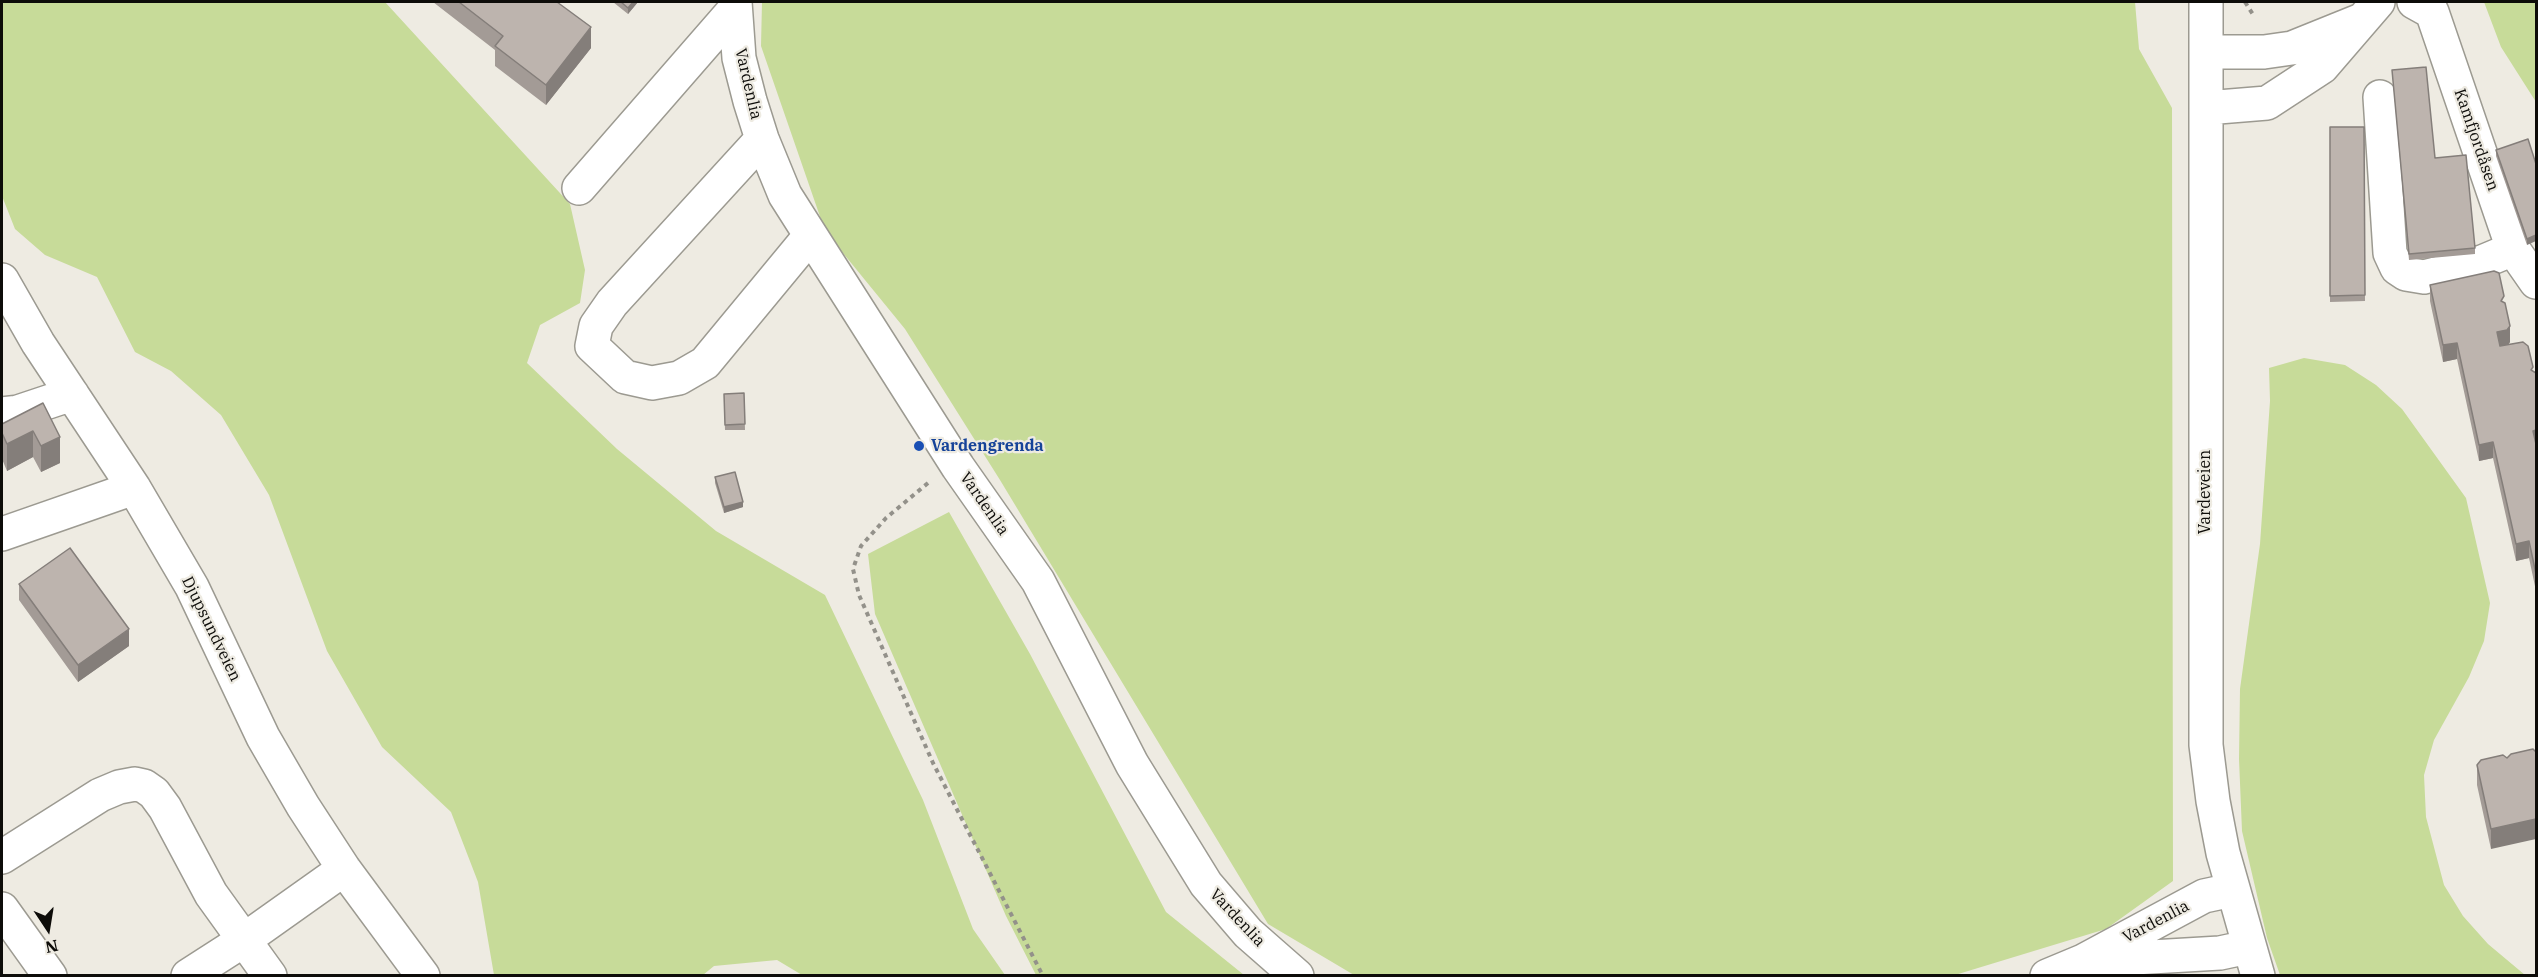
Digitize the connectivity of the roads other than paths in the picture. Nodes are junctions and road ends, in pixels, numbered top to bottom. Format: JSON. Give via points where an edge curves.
{"nodes":[{"id":1,"x":2206,"y":2,"type":"edge"},
{"id":2,"x":2414,"y":2,"type":"edge"},
{"id":3,"x":735,"y":5,"type":"edge"},
{"id":4,"x":2370,"y":11,"type":"edge"},
{"id":5,"x":2207,"y":52,"type":"junction"},
{"id":6,"x":2380,"y":97,"type":"dead end"},
{"id":7,"x":2206,"y":108,"type":"junction"},
{"id":8,"x":762,"y":140,"type":"junction"},
{"id":9,"x":579,"y":188,"type":"dead end"},
{"id":10,"x":810,"y":236,"type":"junction"},
{"id":11,"x":2513,"y":249,"type":"junction"},
{"id":12,"x":2,"y":280,"type":"edge"},
{"id":13,"x":2536,"y":282,"type":"edge"},
{"id":14,"x":72,"y":394,"type":"junction"},
{"id":15,"x":2,"y":414,"type":"edge"},
{"id":16,"x":134,"y":488,"type":"junction"},
{"id":17,"x":2,"y":534,"type":"edge"},
{"id":18,"x":2,"y":857,"type":"edge"},
{"id":19,"x":344,"y":869,"type":"junction"},
{"id":20,"x":2232,"y":890,"type":"junction"},
{"id":21,"x":2,"y":909,"type":"edge"},
{"id":22,"x":244,"y":940,"type":"junction"},
{"id":23,"x":2083,"y":961,"type":"junction"},
{"id":24,"x":2253,"y":961,"type":"edge"},
{"id":25,"x":50,"y":975,"type":"edge"},
{"id":26,"x":188,"y":975,"type":"edge"},
{"id":27,"x":270,"y":975,"type":"edge"},
{"id":28,"x":423,"y":975,"type":"edge"},
{"id":29,"x":1297,"y":975,"type":"edge"},
{"id":30,"x":2048,"y":975,"type":"edge"}],
"edges":[{"from":1,"to":5,"type":"street","name":"Vardeveien"},
{"from":2,"to":11,"type":"street","name":"Kamfjordåsen","via":[[2433,12]]},
{"from":3,"to":8,"type":"street","name":"Vardenlia","via":[[739,58]]},
{"from":3,"to":9,"type":"street"},
{"from":4,"to":5,"type":"street","via":[[2292,48]]},
{"from":4,"to":7,"type":"street","via":[[2322,67],[2267,103]]},
{"from":5,"to":7,"type":"street","name":"Vardeveien"},
{"from":6,"to":11,"type":"street","via":[[2390,253],[2397,268],[2424,277],[2482,262]]},
{"from":7,"to":20,"type":"street","name":"Vardeveien","via":[[2206,745]]},
{"from":8,"to":10,"type":"street","name":"Vardenlia","via":[[785,195]]},
{"from":8,"to":10,"type":"street","via":[[612,303],[596,326],[592,346],[625,377],[652,383],[679,378],[705,363]]},
{"from":10,"to":29,"type":"street","name":"Vardenlia","via":[[958,467],[1038,581],[1132,764],[1206,884],[1248,933]]},
{"from":11,"to":13,"type":"street","name":"Kamfjordåsen"},
{"from":12,"to":14,"type":"street","name":"Djupsundveien"},
{"from":14,"to":15,"type":"street"},
{"from":14,"to":16,"type":"street","name":"Djupsundveien"},
{"from":16,"to":17,"type":"street"},
{"from":16,"to":19,"type":"street","name":"Djupsundveien","via":[[192,587],[262,737]]},
{"from":18,"to":22,"type":"street","via":[[100,795],[120,787],[144,786],[165,808],[211,894]]},
{"from":19,"to":22,"type":"street"},
{"from":19,"to":28,"type":"street","name":"Djupsundveien"},
{"from":20,"to":23,"type":"street","name":"Vardenlia","via":[[2204,896]]},
{"from":20,"to":24,"type":"street","name":"Vardeveien"},
{"from":21,"to":25,"type":"street"},
{"from":22,"to":26,"type":"street"},
{"from":22,"to":27,"type":"street"},
{"from":23,"to":24,"type":"street","name":"Vardenlia","via":[[2220,953]]},
{"from":23,"to":30,"type":"street","name":"Vardenlia"}]}
